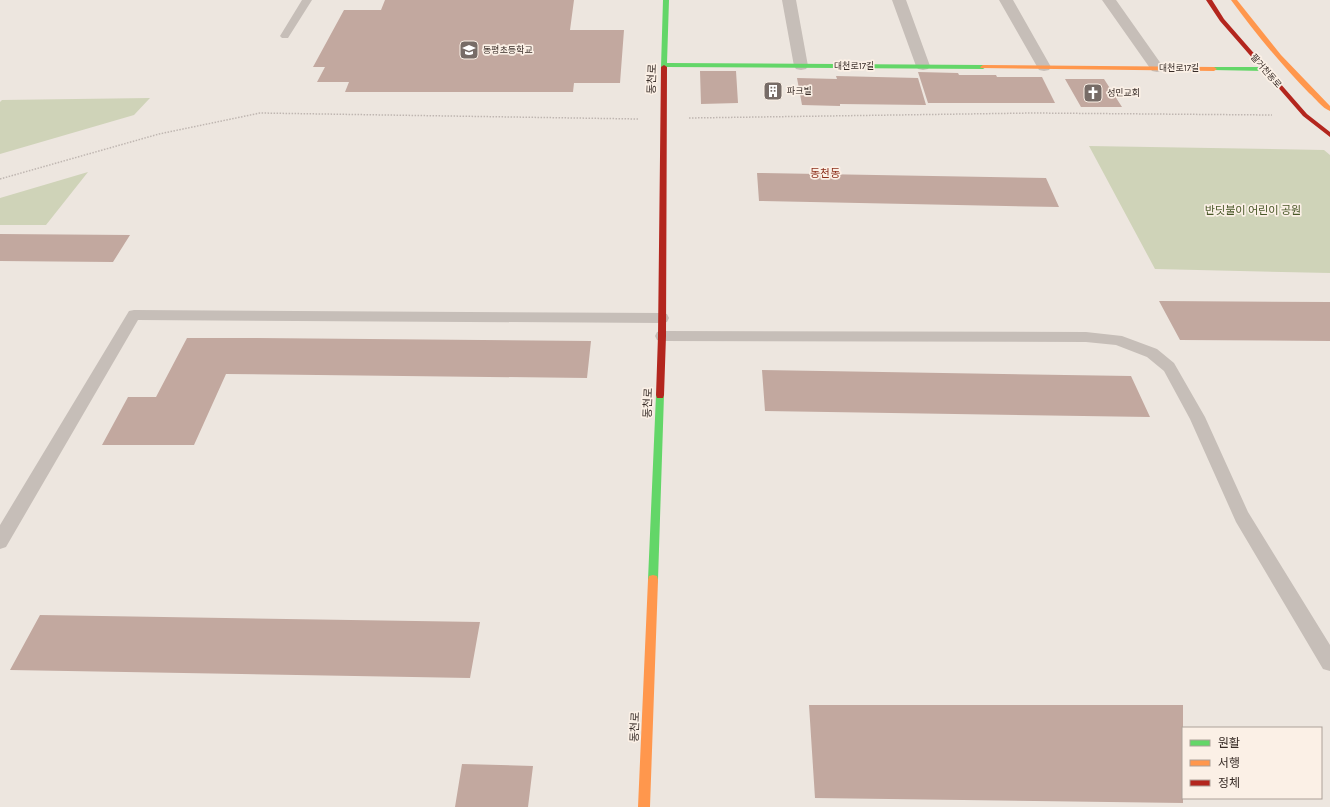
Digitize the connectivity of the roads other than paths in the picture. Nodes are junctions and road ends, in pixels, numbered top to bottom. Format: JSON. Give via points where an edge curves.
{"nodes":[{"id":1,"x":307,"y":0,"type":"edge"},
{"id":2,"x":666,"y":0,"type":"edge"},
{"id":3,"x":789,"y":0,"type":"edge"},
{"id":4,"x":899,"y":0,"type":"edge"},
{"id":5,"x":1006,"y":0,"type":"edge"},
{"id":6,"x":1109,"y":0,"type":"edge"},
{"id":7,"x":1209,"y":0,"type":"edge"},
{"id":8,"x":1234,"y":0,"type":"edge"},
{"id":9,"x":285,"y":36,"type":"dead end"},
{"id":10,"x":665,"y":65,"type":"junction"},
{"id":11,"x":801,"y":66,"type":"junction"},
{"id":12,"x":923,"y":66,"type":"junction"},
{"id":13,"x":1044,"y":67,"type":"junction"},
{"id":14,"x":1157,"y":68,"type":"junction"},
{"id":15,"x":1265,"y":69,"type":"junction"},
{"id":16,"x":1330,"y":109,"type":"edge"},
{"id":17,"x":1330,"y":135,"type":"edge"},
{"id":18,"x":662,"y":318,"type":"junction"},
{"id":19,"x":662,"y":336,"type":"junction"},
{"id":20,"x":0,"y":541,"type":"edge"},
{"id":21,"x":1330,"y":662,"type":"edge"},
{"id":22,"x":644,"y":807,"type":"edge"}],
"edges":[{"from":1,"to":9,"type":"lane"},
{"from":2,"to":10,"type":"street","name":"동천로"},
{"from":3,"to":11,"type":"street"},
{"from":4,"to":12,"type":"street"},
{"from":5,"to":13,"type":"street"},
{"from":6,"to":14,"type":"street"},
{"from":7,"to":15,"type":"street","name":"팔거천동로","via":[[1222,20]]},
{"from":8,"to":16,"type":"street","name":"팔거천동로","via":[[1256,30],[1314,96]]},
{"from":10,"to":11,"type":"street","name":"대천로17길"},
{"from":10,"to":18,"type":"street","name":"동천로"},
{"from":11,"to":12,"type":"street","name":"대천로17길"},
{"from":12,"to":13,"type":"street","name":"대천로17길"},
{"from":13,"to":14,"type":"street","name":"대천로17길"},
{"from":14,"to":15,"type":"street","name":"대천로17길"},
{"from":15,"to":17,"type":"street","name":"팔거천동로","via":[[1305,115]]},
{"from":18,"to":19,"type":"street","name":"동천로"},
{"from":18,"to":20,"type":"lane","via":[[134,315]]},
{"from":19,"to":21,"type":"lane","via":[[1086,337],[1117,340],[1152,352],[1169,367],[1197,418],[1242,517]]},
{"from":19,"to":22,"type":"street","name":"동천로"}]}
